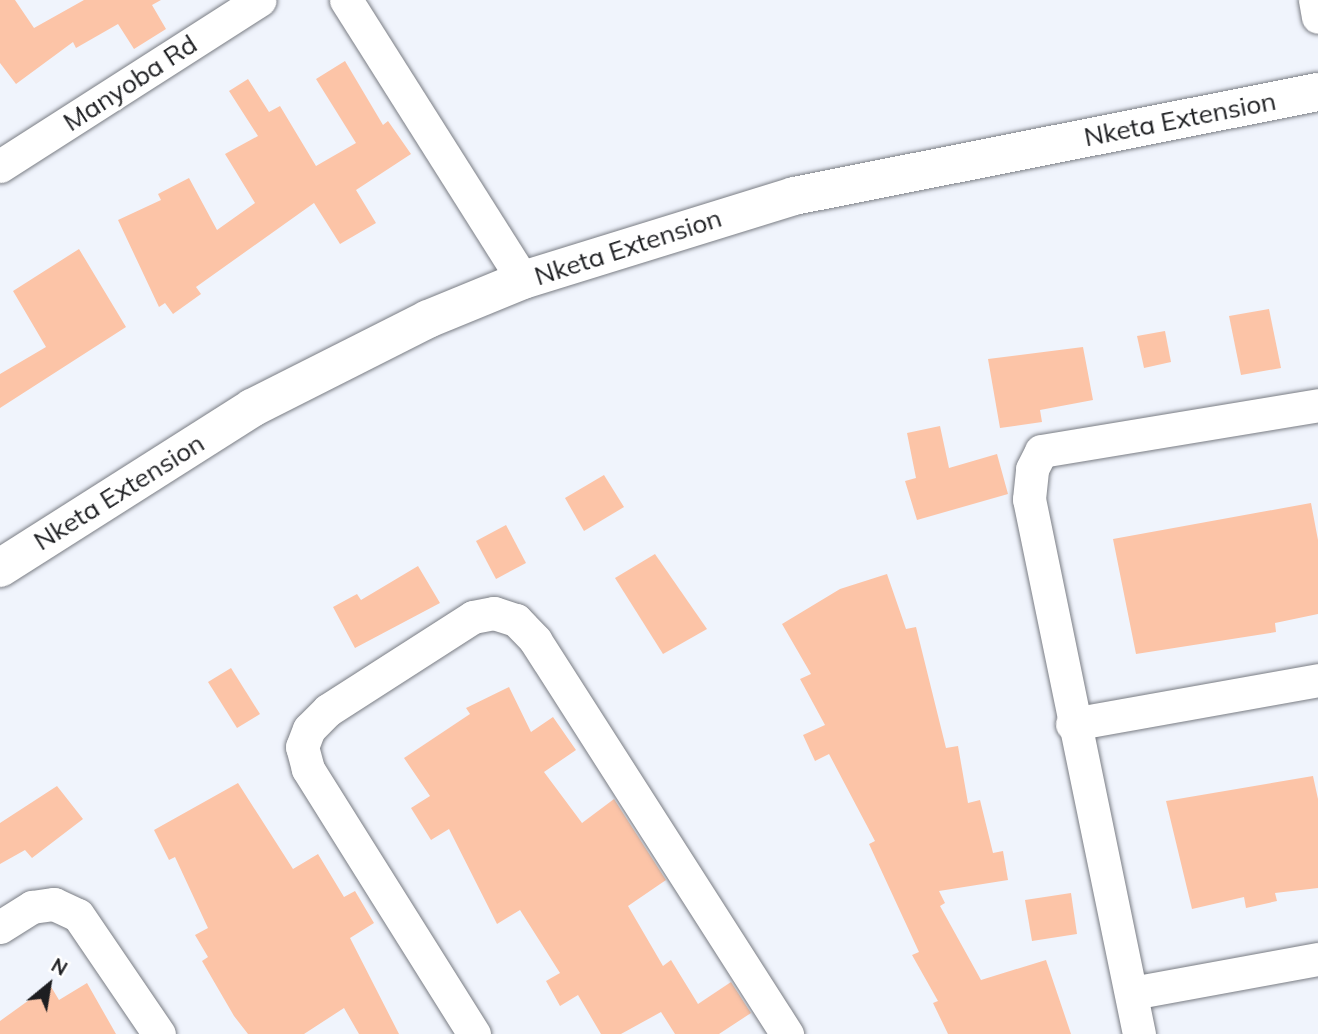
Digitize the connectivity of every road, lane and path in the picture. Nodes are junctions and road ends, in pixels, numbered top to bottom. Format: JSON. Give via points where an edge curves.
{"nodes":[{"id":1,"x":260,"y":0,"type":"edge"},
{"id":2,"x":346,"y":0,"type":"edge"},
{"id":3,"x":1315,"y":0,"type":"edge"},
{"id":4,"x":1318,"y":17,"type":"edge"},
{"id":5,"x":1318,"y":92,"type":"edge"},
{"id":6,"x":0,"y":166,"type":"edge"},
{"id":7,"x":523,"y":280,"type":"junction"},
{"id":8,"x":1318,"y":405,"type":"edge"},
{"id":9,"x":0,"y":568,"type":"edge"},
{"id":10,"x":1318,"y":680,"type":"edge"},
{"id":11,"x":1072,"y":724,"type":"junction"},
{"id":12,"x":0,"y":927,"type":"edge"},
{"id":13,"x":1318,"y":959,"type":"edge"},
{"id":14,"x":1132,"y":993,"type":"junction"},
{"id":15,"x":159,"y":1034,"type":"edge"},
{"id":16,"x":474,"y":1034,"type":"edge"},
{"id":17,"x":787,"y":1034,"type":"edge"},
{"id":18,"x":1139,"y":1034,"type":"edge"}],
"edges":[{"from":1,"to":6,"type":"street","name":"Manyoba Rd"},
{"from":2,"to":7,"type":"street"},
{"from":3,"to":4,"type":"street"},
{"from":5,"to":7,"type":"street","name":"Nketa Extension","via":[[794,196]]},
{"from":7,"to":9,"type":"street","name":"Nketa Extension","via":[[416,325],[252,408]]},
{"from":8,"to":11,"type":"street","via":[[1041,451],[1029,499]]},
{"from":10,"to":11,"type":"street"},
{"from":11,"to":14,"type":"street"},
{"from":12,"to":15,"type":"street","via":[[32,907],[54,904],[78,915]]},
{"from":13,"to":14,"type":"street"},
{"from":14,"to":18,"type":"street"},
{"from":16,"to":17,"type":"street","via":[[308,768],[302,747],[309,729],[328,710],[473,617],[494,613],[516,620],[535,640]]}]}
